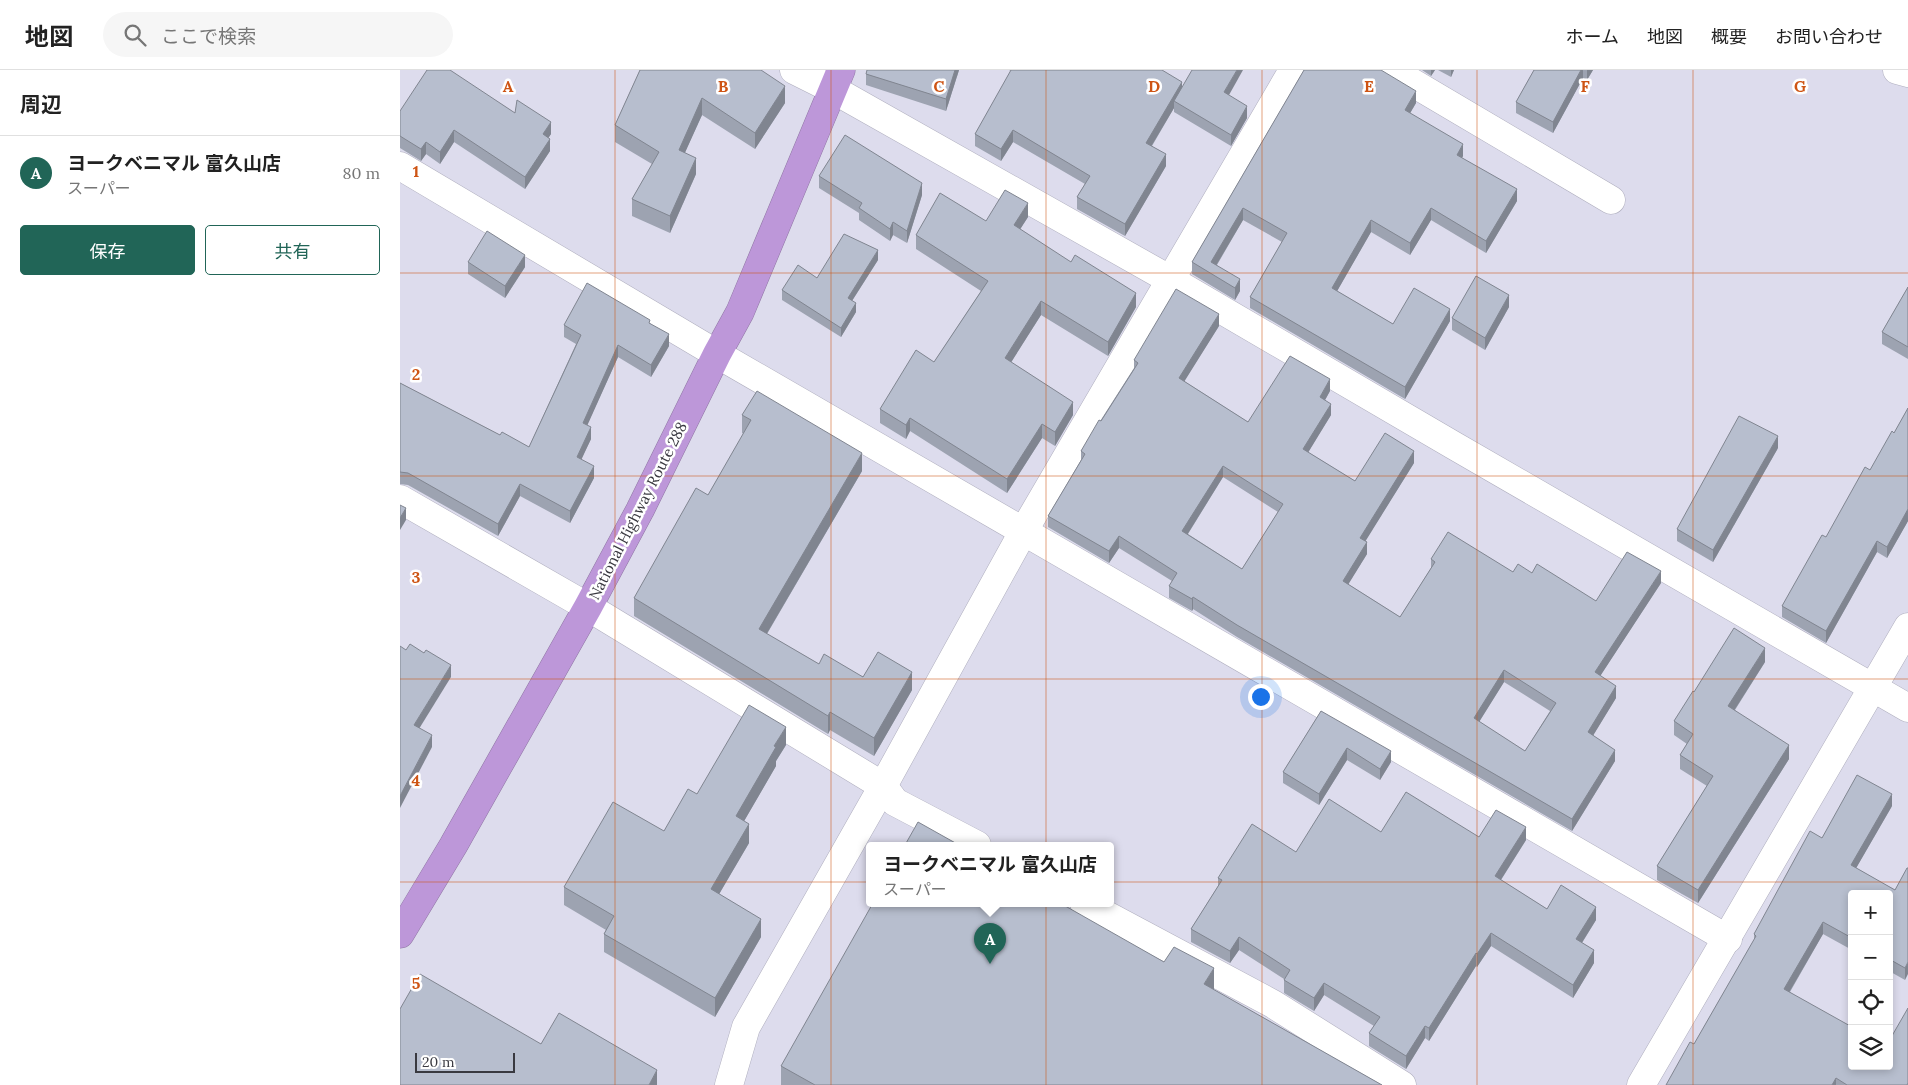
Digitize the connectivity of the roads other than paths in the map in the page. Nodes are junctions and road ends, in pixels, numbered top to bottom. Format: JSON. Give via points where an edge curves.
{"nodes":[{"id":1,"x":794,"y":70,"type":"edge"},
{"id":2,"x":1293,"y":70,"type":"edge"},
{"id":3,"x":1391,"y":70,"type":"edge"},
{"id":4,"x":1897,"y":70,"type":"edge"},
{"id":5,"x":1908,"y":72,"type":"edge"},
{"id":6,"x":838,"y":80,"type":"edge"},
{"id":7,"x":400,"y":166,"type":"edge"},
{"id":8,"x":1612,"y":200,"type":"dead end"},
{"id":9,"x":1169,"y":279,"type":"junction"},
{"id":10,"x":717,"y":354,"type":"junction"},
{"id":11,"x":400,"y":500,"type":"edge"},
{"id":12,"x":1023,"y":532,"type":"junction"},
{"id":13,"x":588,"y":607,"type":"junction"},
{"id":14,"x":1908,"y":627,"type":"edge"},
{"id":15,"x":1872,"y":687,"type":"junction"},
{"id":16,"x":1908,"y":708,"type":"edge"},
{"id":17,"x":883,"y":786,"type":"junction"},
{"id":18,"x":971,"y":842,"type":"edge"},
{"id":19,"x":1091,"y":907,"type":"edge"},
{"id":20,"x":400,"y":934,"type":"edge"},
{"id":21,"x":1728,"y":939,"type":"junction"},
{"id":22,"x":729,"y":1085,"type":"edge"},
{"id":23,"x":1402,"y":1085,"type":"edge"},
{"id":24,"x":1641,"y":1085,"type":"edge"}],
"edges":[{"from":1,"to":6,"type":"street"},
{"from":2,"to":9,"type":"street"},
{"from":3,"to":8,"type":"street"},
{"from":4,"to":5,"type":"street"},
{"from":6,"to":9,"type":"street"},
{"from":6,"to":10,"type":"highway","name":"National Highway Route 288","via":[[740,312]]},
{"from":7,"to":10,"type":"street"},
{"from":9,"to":12,"type":"street"},
{"from":9,"to":15,"type":"street"},
{"from":10,"to":12,"type":"street"},
{"from":10,"to":13,"type":"highway","name":"National Highway Route 288"},
{"from":11,"to":13,"type":"street"},
{"from":12,"to":17,"type":"street"},
{"from":12,"to":21,"type":"street"},
{"from":13,"to":17,"type":"street"},
{"from":13,"to":20,"type":"highway","name":"National Highway Route 288"},
{"from":14,"to":15,"type":"street"},
{"from":15,"to":16,"type":"street"},
{"from":15,"to":21,"type":"street"},
{"from":17,"to":18,"type":"street","via":[[896,802]]},
{"from":17,"to":22,"type":"street","via":[[746,1027]]},
{"from":19,"to":23,"type":"street","via":[[1273,1004]]},
{"from":21,"to":24,"type":"street"}]}
